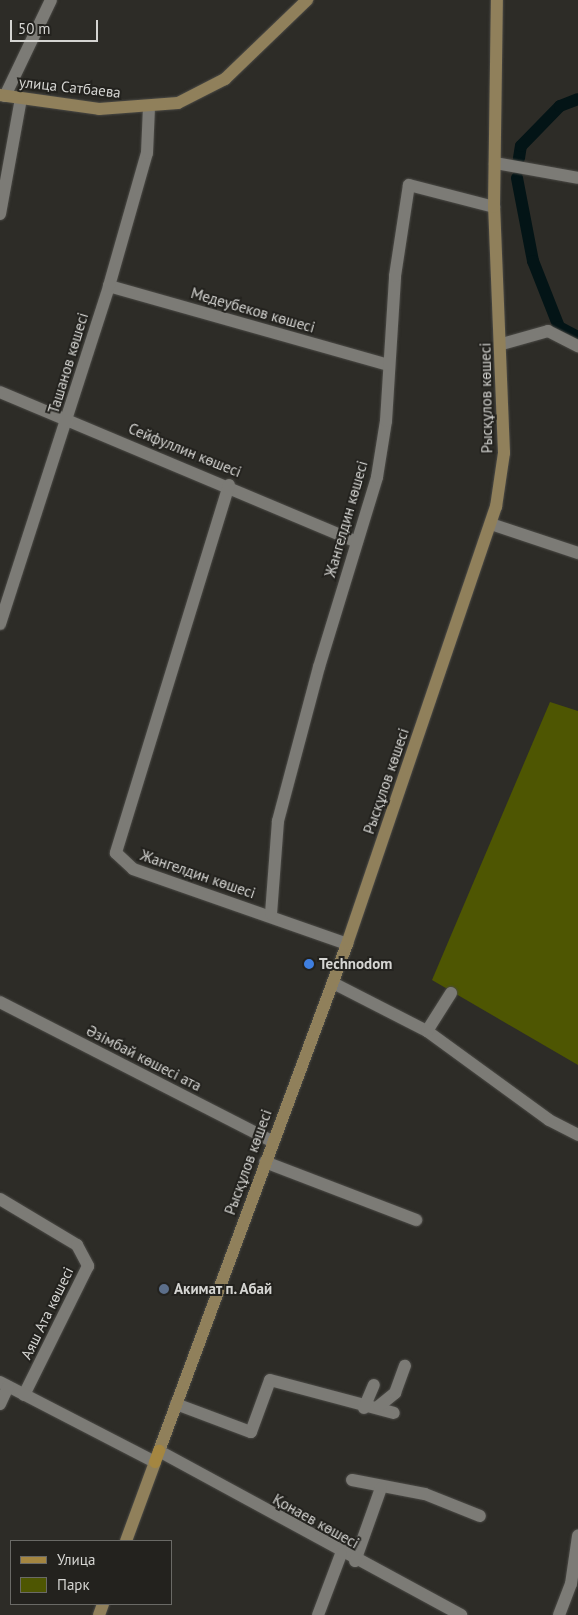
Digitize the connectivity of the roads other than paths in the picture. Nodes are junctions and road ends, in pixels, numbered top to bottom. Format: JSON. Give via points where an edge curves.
{"nodes":[{"id":1,"x":51,"y":0,"type":"edge"},
{"id":2,"x":308,"y":0,"type":"edge"},
{"id":3,"x":497,"y":0,"type":"edge"},
{"id":4,"x":3,"y":96,"type":"edge"},
{"id":5,"x":21,"y":99,"type":"junction"},
{"id":6,"x":149,"y":108,"type":"junction"},
{"id":7,"x":495,"y":163,"type":"junction"},
{"id":8,"x":578,"y":178,"type":"edge"},
{"id":9,"x":494,"y":207,"type":"junction"},
{"id":10,"x":0,"y":214,"type":"edge"},
{"id":11,"x":109,"y":286,"type":"junction"},
{"id":12,"x":502,"y":344,"type":"junction"},
{"id":13,"x":578,"y":346,"type":"edge"},
{"id":14,"x":388,"y":365,"type":"junction"},
{"id":15,"x":0,"y":392,"type":"edge"},
{"id":16,"x":67,"y":420,"type":"junction"},
{"id":17,"x":229,"y":485,"type":"junction"},
{"id":18,"x":491,"y":524,"type":"junction"},
{"id":19,"x":357,"y":542,"type":"junction"},
{"id":20,"x":578,"y":554,"type":"edge"},
{"id":21,"x":0,"y":624,"type":"edge"},
{"id":22,"x":271,"y":914,"type":"junction"},
{"id":23,"x":347,"y":944,"type":"junction"},
{"id":24,"x":332,"y":982,"type":"junction"},
{"id":25,"x":451,"y":993,"type":"dead end"},
{"id":26,"x":0,"y":1002,"type":"edge"},
{"id":27,"x":427,"y":1031,"type":"junction"},
{"id":28,"x":578,"y":1135,"type":"edge"},
{"id":29,"x":273,"y":1142,"type":"junction"},
{"id":30,"x":265,"y":1162,"type":"junction"},
{"id":31,"x":0,"y":1199,"type":"edge"},
{"id":32,"x":416,"y":1220,"type":"dead end"},
{"id":33,"x":405,"y":1366,"type":"dead end"},
{"id":34,"x":4,"y":1384,"type":"edge"},
{"id":35,"x":374,"y":1385,"type":"dead end"},
{"id":36,"x":24,"y":1395,"type":"junction"},
{"id":37,"x":0,"y":1404,"type":"edge"},
{"id":38,"x":176,"y":1404,"type":"junction"},
{"id":39,"x":379,"y":1406,"type":"junction"},
{"id":40,"x":364,"y":1408,"type":"junction"},
{"id":41,"x":394,"y":1414,"type":"dead end"},
{"id":42,"x":157,"y":1457,"type":"junction"},
{"id":43,"x":352,"y":1480,"type":"dead end"},
{"id":44,"x":380,"y":1488,"type":"junction"},
{"id":45,"x":480,"y":1516,"type":"dead end"},
{"id":46,"x":578,"y":1536,"type":"edge"},
{"id":47,"x":126,"y":1540,"type":"edge"},
{"id":48,"x":341,"y":1554,"type":"junction"},
{"id":49,"x":355,"y":1561,"type":"junction"},
{"id":50,"x":318,"y":1615,"type":"edge"},
{"id":51,"x":461,"y":1615,"type":"edge"},
{"id":52,"x":559,"y":1615,"type":"edge"}],
"edges":[{"from":1,"to":4,"type":"street"},
{"from":2,"to":6,"type":"main road","name":"улица Сатбаева","via":[[241,66],[209,90],[178,103]]},
{"from":3,"to":7,"type":"main road","name":"Рысқұлов көшесі"},
{"from":4,"to":5,"type":"main road","name":"улица Сатбаева"},
{"from":5,"to":6,"type":"main road","name":"улица Сатбаева","via":[[99,109]]},
{"from":5,"to":10,"type":"street"},
{"from":6,"to":11,"type":"street","name":"Ташанов көшесі","via":[[147,153]]},
{"from":7,"to":8,"type":"street"},
{"from":7,"to":9,"type":"main road","name":"Рысқұлов көшесі"},
{"from":9,"to":12,"type":"main road","name":"Рысқұлов көшесі"},
{"from":9,"to":14,"type":"street","name":"Жангелдин көшесі","via":[[409,185]]},
{"from":11,"to":14,"type":"street","name":"Медеубеков көшесі"},
{"from":11,"to":16,"type":"street","name":"Ташанов көшесі"},
{"from":12,"to":13,"type":"street","via":[[548,331]]},
{"from":12,"to":18,"type":"main road","name":"Рысқұлов көшесі","via":[[504,453]]},
{"from":14,"to":19,"type":"street","name":"Жангелдин көшесі","via":[[377,477]]},
{"from":15,"to":16,"type":"street","name":"Сейфуллин көшесі"},
{"from":16,"to":17,"type":"street","name":"Сейфуллин көшесі"},
{"from":16,"to":21,"type":"street","name":"Ташанов көшесі"},
{"from":17,"to":19,"type":"street","name":"Сейфуллин көшесі"},
{"from":17,"to":22,"type":"street","name":"Жангелдин көшесі","via":[[116,854],[133,869]]},
{"from":18,"to":20,"type":"street"},
{"from":18,"to":23,"type":"main road","name":"Рысқұлов көшесі"},
{"from":19,"to":22,"type":"street","name":"Жангелдин көшесі","via":[[278,821]]},
{"from":22,"to":23,"type":"street","name":"Жангелдин көшесі"},
{"from":23,"to":24,"type":"main road","name":"Рысқұлов көшесі"},
{"from":24,"to":27,"type":"street"},
{"from":24,"to":29,"type":"main road","name":"Рысқұлов көшесі"},
{"from":25,"to":27,"type":"street"},
{"from":26,"to":29,"type":"street","name":"Әзімбай көшесі ата"},
{"from":27,"to":28,"type":"street","via":[[549,1120]]},
{"from":29,"to":30,"type":"main road","name":"Рысқұлов көшесі"},
{"from":30,"to":32,"type":"street"},
{"from":30,"to":38,"type":"main road","name":"Рысқұлов көшесі"},
{"from":31,"to":36,"type":"street","name":"Аяш Ата көшесі","via":[[77,1245],[88,1266]]},
{"from":33,"to":39,"type":"street","via":[[394,1393]]},
{"from":34,"to":36,"type":"street","name":"Қонаев көшесі"},
{"from":34,"to":37,"type":"street"},
{"from":35,"to":40,"type":"street"},
{"from":36,"to":42,"type":"street","name":"Қонаев көшесі"},
{"from":38,"to":40,"type":"street","via":[[251,1432],[270,1380]]},
{"from":38,"to":42,"type":"main road","name":"Рысқұлов көшесі"},
{"from":39,"to":40,"type":"street"},
{"from":39,"to":41,"type":"street"},
{"from":42,"to":47,"type":"main road","name":"Рысқұлов көшесі"},
{"from":42,"to":48,"type":"street","name":"Қонаев көшесі"},
{"from":43,"to":44,"type":"street"},
{"from":44,"to":45,"type":"street","via":[[425,1494]]},
{"from":44,"to":49,"type":"street"},
{"from":46,"to":52,"type":"street","via":[[571,1584]]},
{"from":48,"to":49,"type":"street","name":"Қонаев көшесі"},
{"from":48,"to":50,"type":"street"},
{"from":49,"to":51,"type":"street","name":"Қонаев көшесі"}]}
